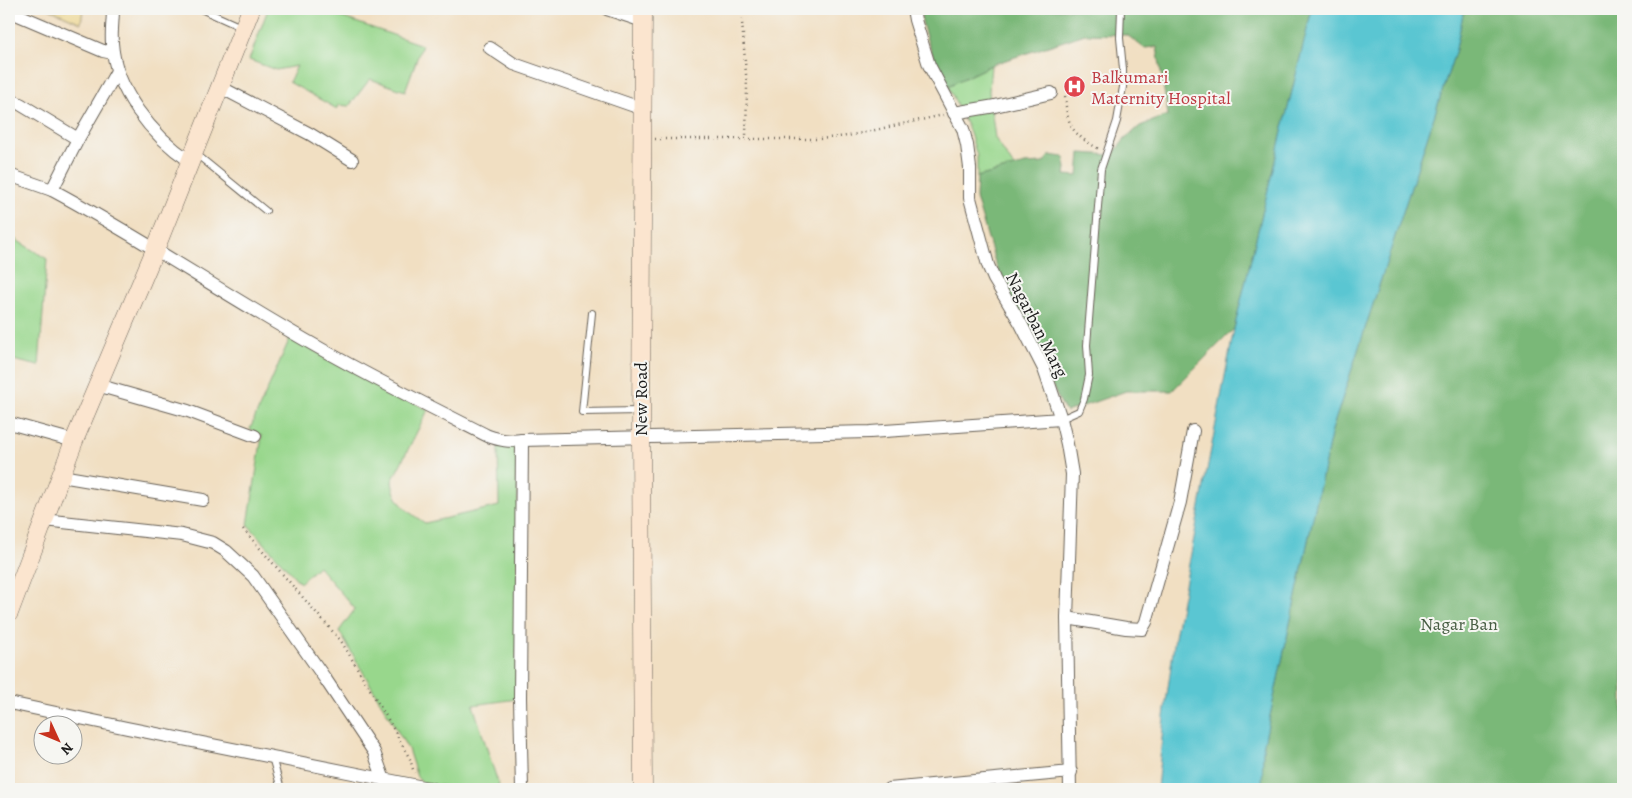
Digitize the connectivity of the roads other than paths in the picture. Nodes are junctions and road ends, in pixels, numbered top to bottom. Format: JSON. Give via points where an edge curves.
{"nodes":[{"id":1,"x":113,"y":9,"type":"edge"},
{"id":2,"x":201,"y":9,"type":"edge"},
{"id":3,"x":251,"y":9,"type":"edge"},
{"id":4,"x":607,"y":9,"type":"edge"},
{"id":5,"x":913,"y":9,"type":"edge"},
{"id":6,"x":1121,"y":9,"type":"edge"},
{"id":7,"x":9,"y":11,"type":"edge"},
{"id":8,"x":643,"y":15,"type":"edge"},
{"id":9,"x":243,"y":28,"type":"junction"},
{"id":10,"x":490,"y":48,"type":"dead end"},
{"id":11,"x":113,"y":53,"type":"junction"},
{"id":12,"x":117,"y":71,"type":"junction"},
{"id":13,"x":220,"y":87,"type":"junction"},
{"id":14,"x":1051,"y":93,"type":"dead end"},
{"id":15,"x":9,"y":99,"type":"edge"},
{"id":16,"x":642,"y":109,"type":"junction"},
{"id":17,"x":954,"y":113,"type":"junction"},
{"id":18,"x":78,"y":139,"type":"junction"},
{"id":19,"x":192,"y":157,"type":"junction"},
{"id":20,"x":352,"y":160,"type":"dead end"},
{"id":21,"x":9,"y":176,"type":"edge"},
{"id":22,"x":52,"y":190,"type":"junction"},
{"id":23,"x":266,"y":211,"type":"dead end"},
{"id":24,"x":155,"y":250,"type":"junction"},
{"id":25,"x":592,"y":313,"type":"dead end"},
{"id":26,"x":97,"y":386,"type":"junction"},
{"id":27,"x":642,"y":410,"type":"junction"},
{"id":28,"x":1061,"y":419,"type":"junction"},
{"id":29,"x":9,"y":423,"type":"edge"},
{"id":30,"x":1193,"y":431,"type":"dead end"},
{"id":31,"x":255,"y":436,"type":"dead end"},
{"id":32,"x":641,"y":436,"type":"junction"},
{"id":33,"x":522,"y":440,"type":"junction"},
{"id":34,"x":74,"y":441,"type":"junction"},
{"id":35,"x":61,"y":476,"type":"junction"},
{"id":36,"x":203,"y":500,"type":"dead end"},
{"id":37,"x":44,"y":520,"type":"junction"},
{"id":38,"x":9,"y":613,"type":"edge"},
{"id":39,"x":1067,"y":618,"type":"junction"},
{"id":40,"x":9,"y":703,"type":"edge"},
{"id":41,"x":272,"y":757,"type":"junction"},
{"id":42,"x":1071,"y":772,"type":"junction"},
{"id":43,"x":384,"y":780,"type":"junction"},
{"id":44,"x":281,"y":789,"type":"edge"},
{"id":45,"x":433,"y":789,"type":"edge"},
{"id":46,"x":522,"y":789,"type":"edge"},
{"id":47,"x":643,"y":789,"type":"edge"},
{"id":48,"x":889,"y":789,"type":"edge"},
{"id":49,"x":1070,"y":789,"type":"edge"}],
"edges":[{"from":1,"to":11,"type":"street"},
{"from":2,"to":9,"type":"lane"},
{"from":3,"to":9,"type":"street"},
{"from":4,"to":8,"type":"street"},
{"from":5,"to":17,"type":"street","name":"Nagarban Marg","via":[[929,65]]},
{"from":6,"to":28,"type":"lane","via":[[1122,95],[1099,183],[1087,345],[1089,376],[1079,411]]},
{"from":7,"to":11,"type":"street"},
{"from":8,"to":16,"type":"street","name":"New Road"},
{"from":9,"to":13,"type":"street"},
{"from":10,"to":16,"type":"street","via":[[514,64]]},
{"from":11,"to":12,"type":"street"},
{"from":12,"to":18,"type":"street"},
{"from":12,"to":19,"type":"street","via":[[134,104],[173,150]]},
{"from":13,"to":19,"type":"street"},
{"from":13,"to":20,"type":"street"},
{"from":14,"to":17,"type":"street"},
{"from":15,"to":18,"type":"street"},
{"from":16,"to":27,"type":"street","name":"New Road"},
{"from":17,"to":28,"type":"street","name":"Nagarban Marg","via":[[967,145],[970,198],[988,265],[1044,369]]},
{"from":18,"to":22,"type":"street"},
{"from":19,"to":23,"type":"lane"},
{"from":19,"to":24,"type":"street"},
{"from":21,"to":22,"type":"street"},
{"from":22,"to":24,"type":"street"},
{"from":24,"to":26,"type":"street"},
{"from":24,"to":33,"type":"street","via":[[382,383],[488,436],[511,442]]},
{"from":25,"to":27,"type":"lane","via":[[582,412]]},
{"from":26,"to":31,"type":"street","via":[[188,411]]},
{"from":26,"to":34,"type":"street"},
{"from":27,"to":32,"type":"street","name":"New Road"},
{"from":28,"to":32,"type":"street","via":[[870,432]]},
{"from":28,"to":39,"type":"street","name":"Nagarban Marg","via":[[1072,474]]},
{"from":29,"to":34,"type":"street"},
{"from":30,"to":39,"type":"street","via":[[1180,502],[1142,629]]},
{"from":32,"to":33,"type":"street"},
{"from":32,"to":47,"type":"street","name":"New Road"},
{"from":33,"to":46,"type":"street"},
{"from":34,"to":35,"type":"street"},
{"from":35,"to":36,"type":"street"},
{"from":35,"to":37,"type":"street"},
{"from":37,"to":38,"type":"street"},
{"from":37,"to":43,"type":"street","via":[[182,535],[213,543],[226,551],[253,576],[326,680],[374,752]]},
{"from":39,"to":42,"type":"street","name":"Nagarban Marg"},
{"from":40,"to":41,"type":"street"},
{"from":41,"to":43,"type":"street"},
{"from":41,"to":44,"type":"lane"},
{"from":42,"to":48,"type":"street"},
{"from":42,"to":49,"type":"street","name":"Nagarban Marg"},
{"from":43,"to":45,"type":"street"}]}
